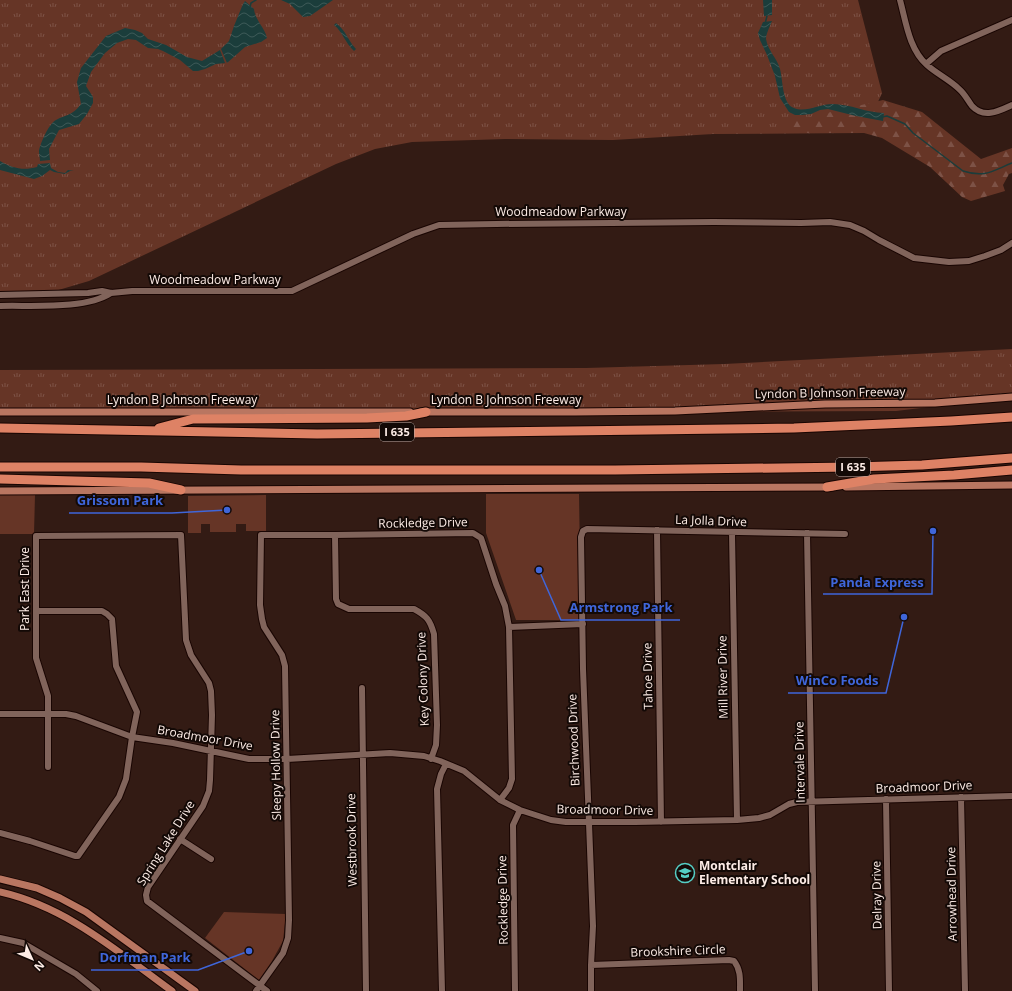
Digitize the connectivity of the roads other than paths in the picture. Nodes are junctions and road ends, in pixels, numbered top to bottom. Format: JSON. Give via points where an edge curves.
{"nodes":[{"id":1,"x":900,"y":0,"type":"edge"},
{"id":2,"x":1012,"y":20,"type":"edge"},
{"id":3,"x":926,"y":64,"type":"junction"},
{"id":4,"x":1012,"y":105,"type":"edge"},
{"id":5,"x":1012,"y":243,"type":"edge"},
{"id":6,"x":111,"y":293,"type":"junction"},
{"id":7,"x":0,"y":295,"type":"edge"},
{"id":8,"x":0,"y":306,"type":"edge"},
{"id":9,"x":1012,"y":397,"type":"edge"},
{"id":10,"x":0,"y":412,"type":"edge"},
{"id":11,"x":426,"y":412,"type":"junction"},
{"id":12,"x":1012,"y":417,"type":"edge"},
{"id":13,"x":0,"y":428,"type":"edge"},
{"id":14,"x":148,"y":431,"type":"junction"},
{"id":15,"x":1012,"y":458,"type":"edge"},
{"id":16,"x":0,"y":467,"type":"edge"},
{"id":17,"x":1012,"y":470,"type":"edge"},
{"id":18,"x":0,"y":479,"type":"edge"},
{"id":19,"x":1012,"y":485,"type":"edge"},
{"id":20,"x":827,"y":487,"type":"junction"},
{"id":21,"x":181,"y":490,"type":"junction"},
{"id":22,"x":0,"y":491,"type":"edge"},
{"id":23,"x":657,"y":530,"type":"junction"},
{"id":24,"x":732,"y":533,"type":"junction"},
{"id":25,"x":807,"y":533,"type":"junction"},
{"id":26,"x":181,"y":534,"type":"joint"},
{"id":27,"x":845,"y":534,"type":"dead end"},
{"id":28,"x":261,"y":535,"type":"joint"},
{"id":29,"x":335,"y":535,"type":"junction"},
{"id":30,"x":581,"y":537,"type":"joint"},
{"id":31,"x":36,"y":611,"type":"junction"},
{"id":32,"x":583,"y":624,"type":"junction"},
{"id":33,"x":508,"y":627,"type":"junction"},
{"id":34,"x":362,"y":688,"type":"dead end"},
{"id":35,"x":48,"y":713,"type":"junction"},
{"id":36,"x":0,"y":714,"type":"edge"},
{"id":37,"x":132,"y":737,"type":"junction"},
{"id":38,"x":211,"y":751,"type":"junction"},
{"id":39,"x":362,"y":754,"type":"junction"},
{"id":40,"x":287,"y":759,"type":"junction"},
{"id":41,"x":431,"y":759,"type":"junction"},
{"id":42,"x":446,"y":764,"type":"junction"},
{"id":43,"x":48,"y":767,"type":"dead end"},
{"id":44,"x":1012,"y":796,"type":"edge"},
{"id":45,"x":961,"y":797,"type":"junction"},
{"id":46,"x":886,"y":799,"type":"junction"},
{"id":47,"x":500,"y":800,"type":"junction"},
{"id":48,"x":812,"y":802,"type":"junction"},
{"id":49,"x":520,"y":810,"type":"junction"},
{"id":50,"x":737,"y":820,"type":"junction"},
{"id":51,"x":588,"y":822,"type":"junction"},
{"id":52,"x":661,"y":822,"type":"junction"},
{"id":53,"x":0,"y":833,"type":"edge"},
{"id":54,"x":180,"y":839,"type":"junction"},
{"id":55,"x":211,"y":859,"type":"dead end"},
{"id":56,"x":0,"y":879,"type":"edge"},
{"id":57,"x":0,"y":892,"type":"edge"},
{"id":58,"x":0,"y":938,"type":"edge"},
{"id":59,"x":591,"y":965,"type":"junction"},
{"id":60,"x":258,"y":988,"type":"edge"},
{"id":61,"x":96,"y":991,"type":"edge"},
{"id":62,"x":172,"y":991,"type":"edge"},
{"id":63,"x":195,"y":991,"type":"edge"},
{"id":64,"x":267,"y":991,"type":"edge"},
{"id":65,"x":366,"y":991,"type":"edge"},
{"id":66,"x":442,"y":991,"type":"edge"},
{"id":67,"x":515,"y":991,"type":"edge"},
{"id":68,"x":591,"y":991,"type":"edge"},
{"id":69,"x":740,"y":991,"type":"edge"},
{"id":70,"x":815,"y":991,"type":"edge"},
{"id":71,"x":889,"y":991,"type":"edge"},
{"id":72,"x":965,"y":991,"type":"edge"}],
"edges":[{"from":1,"to":3,"type":"street","via":[[913,46]]},
{"from":2,"to":3,"type":"street","via":[[941,51]]},
{"from":3,"to":4,"type":"street","via":[[959,89],[980,112],[989,114]]},
{"from":5,"to":6,"type":"street","name":"Woodmeadow Parkway","via":[[1001,250],[970,261],[949,262],[914,258],[864,231],[850,225],[830,222],[439,225],[413,234],[292,291],[155,290]]},
{"from":6,"to":7,"type":"street","name":"Woodmeadow Parkway","via":[[102,291]]},
{"from":6,"to":8,"type":"street","name":"Woodmeadow Parkway","via":[[101,298],[64,305]]},
{"from":9,"to":11,"type":"main road","name":"Lyndon B Johnson Freeway","via":[[935,403],[824,404],[675,411]]},
{"from":10,"to":11,"type":"main road","name":"Lyndon B Johnson Freeway"},
{"from":11,"to":14,"type":"highway","via":[[367,418],[193,419]]},
{"from":12,"to":14,"type":"highway","number":"I 635","via":[[794,428],[317,434]]},
{"from":13,"to":14,"type":"highway","number":"I 635"},
{"from":15,"to":16,"type":"highway","number":"I 635","via":[[860,467],[615,470]]},
{"from":17,"to":20,"type":"highway","via":[[874,479]]},
{"from":18,"to":21,"type":"highway","via":[[149,483]]},
{"from":19,"to":20,"type":"main road"},
{"from":20,"to":21,"type":"main road"},
{"from":21,"to":22,"type":"main road"},
{"from":23,"to":24,"type":"street","name":"La Jolla Drive"},
{"from":23,"to":30,"type":"street","name":"La Jolla Drive","via":[[587,529]]},
{"from":23,"to":52,"type":"street","name":"Tahoe Drive"},
{"from":24,"to":25,"type":"street","name":"La Jolla Drive"},
{"from":24,"to":50,"type":"street","name":"Mill River Drive"},
{"from":25,"to":27,"type":"street","name":"La Jolla Drive"},
{"from":25,"to":48,"type":"street","name":"Intervale Drive"},
{"from":26,"to":31,"type":"street","name":"Park East Drive","via":[[36,536]]},
{"from":26,"to":38,"type":"street","name":"Spring Lake Drive","via":[[186,640],[191,655],[209,684],[212,715]]},
{"from":28,"to":29,"type":"street","name":"Rockledge Drive"},
{"from":28,"to":40,"type":"street","name":"Sleepy Hollow Drive","via":[[260,605],[264,627],[282,655],[285,666]]},
{"from":29,"to":33,"type":"street","name":"Rockledge Drive","via":[[473,533],[481,538],[505,606]]},
{"from":29,"to":41,"type":"street","name":"Key Colony Drive","via":[[338,604],[348,609],[414,609],[430,621],[434,634],[436,725],[436,744]]},
{"from":30,"to":32,"type":"street","name":"Birchwood Drive"},
{"from":31,"to":35,"type":"street","name":"Park East Drive","via":[[36,658],[48,696]]},
{"from":31,"to":37,"type":"street","via":[[102,611],[112,619],[116,666],[137,712]]},
{"from":32,"to":33,"type":"street"},
{"from":32,"to":51,"type":"street","name":"Birchwood Drive"},
{"from":33,"to":47,"type":"street","name":"Rockledge Drive","via":[[512,779]]},
{"from":34,"to":39,"type":"street","name":"Westbrook Drive"},
{"from":35,"to":36,"type":"street","name":"Broadmoor Drive"},
{"from":35,"to":37,"type":"street","name":"Broadmoor Drive","via":[[76,716]]},
{"from":35,"to":43,"type":"street","name":"Park East Drive"},
{"from":37,"to":38,"type":"street","name":"Broadmoor Drive"},
{"from":37,"to":53,"type":"street","via":[[124,787],[78,856]]},
{"from":38,"to":40,"type":"street","name":"Broadmoor Drive","via":[[249,759]]},
{"from":38,"to":54,"type":"street","name":"Spring Lake Drive","via":[[207,796]]},
{"from":39,"to":40,"type":"street","name":"Broadmoor Drive"},
{"from":39,"to":41,"type":"street","name":"Broadmoor Drive","via":[[400,753]]},
{"from":39,"to":65,"type":"street","name":"Westbrook Drive"},
{"from":40,"to":60,"type":"street","name":"Sleepy Hollow Drive","via":[[288,938],[283,953]]},
{"from":41,"to":42,"type":"street","name":"Broadmoor Drive"},
{"from":42,"to":47,"type":"street","name":"Broadmoor Drive","via":[[464,771]]},
{"from":42,"to":66,"type":"street","via":[[437,789]]},
{"from":44,"to":45,"type":"street","name":"Broadmoor Drive"},
{"from":45,"to":46,"type":"street","name":"Broadmoor Drive"},
{"from":45,"to":72,"type":"street","name":"Arrowhead Drive"},
{"from":46,"to":48,"type":"street","name":"Broadmoor Drive"},
{"from":46,"to":71,"type":"street","name":"Delray Drive"},
{"from":47,"to":49,"type":"street","name":"Broadmoor Drive"},
{"from":48,"to":50,"type":"street","name":"Broadmoor Drive","via":[[789,804],[770,815]]},
{"from":48,"to":70,"type":"street","name":"Intervale Drive"},
{"from":49,"to":51,"type":"street","name":"Broadmoor Drive","via":[[551,820]]},
{"from":49,"to":67,"type":"street","name":"Rockledge Drive","via":[[513,824]]},
{"from":50,"to":52,"type":"street","name":"Broadmoor Drive"},
{"from":51,"to":52,"type":"street","name":"Broadmoor Drive"},
{"from":51,"to":59,"type":"street","name":"Birchwood Drive","via":[[593,926]]},
{"from":54,"to":55,"type":"street"},
{"from":54,"to":60,"type":"street","name":"Spring Lake Drive","via":[[148,887],[147,901]]},
{"from":56,"to":63,"type":"main road","via":[[37,888],[81,909]]},
{"from":57,"to":62,"type":"main road","via":[[36,903],[69,919],[93,933]]},
{"from":58,"to":61,"type":"street","via":[[23,943],[76,974]]},
{"from":59,"to":68,"type":"street","name":"Birchwood Drive"},
{"from":59,"to":69,"type":"street","name":"Brookshire Circle","via":[[729,960],[734,961],[738,967]]},
{"from":60,"to":64,"type":"street","name":"Spring Lake Drive"}]}
